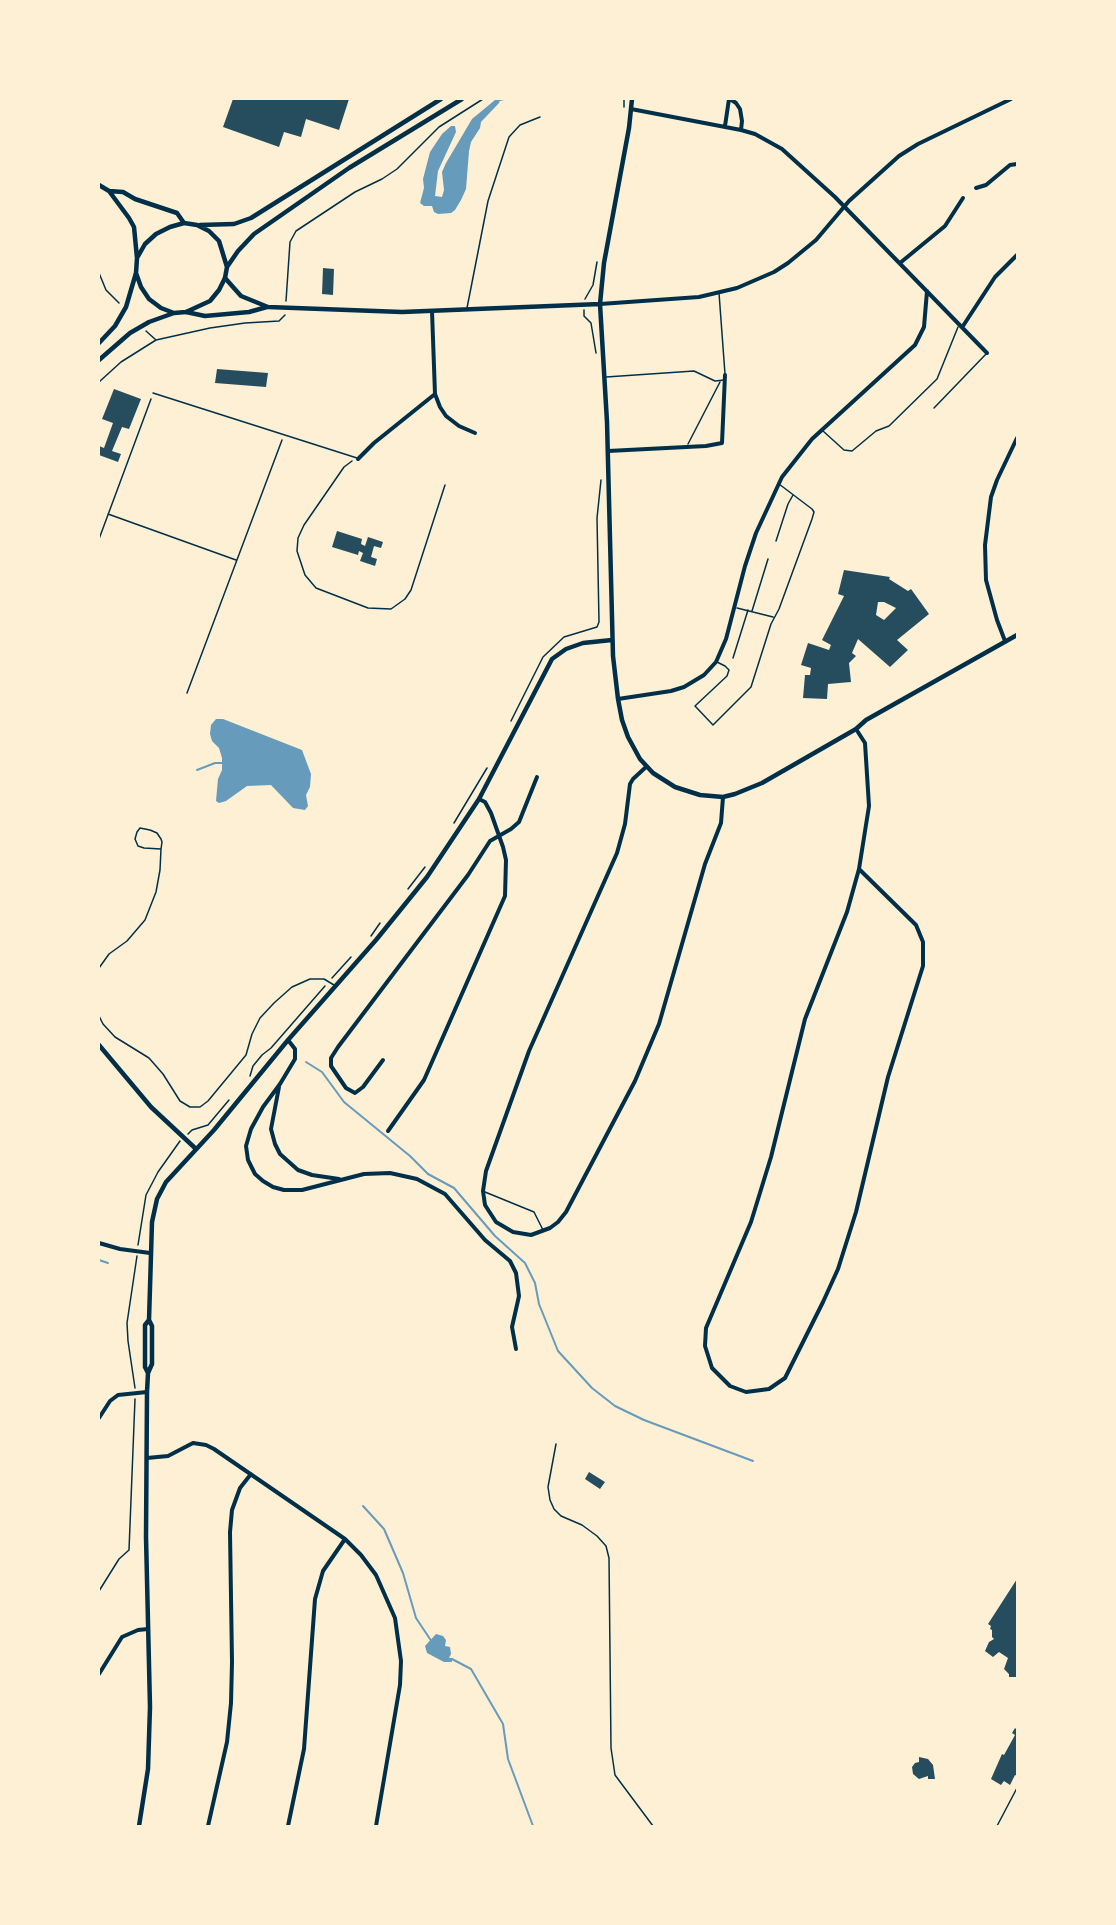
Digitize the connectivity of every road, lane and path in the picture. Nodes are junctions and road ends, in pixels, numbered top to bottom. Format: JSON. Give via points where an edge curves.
{"nodes":[{"id":1,"x":441,"y":99,"type":"edge"},
{"id":2,"x":462,"y":99,"type":"edge"},
{"id":3,"x":483,"y":99,"type":"edge"},
{"id":4,"x":632,"y":99,"type":"edge"},
{"id":5,"x":730,"y":99,"type":"edge"},
{"id":6,"x":1011,"y":99,"type":"edge"},
{"id":7,"x":631,"y":109,"type":"junction"},
{"id":8,"x":540,"y":117,"type":"dead end"},
{"id":9,"x":725,"y":126,"type":"junction"},
{"id":10,"x":741,"y":130,"type":"junction"},
{"id":11,"x":1017,"y":164,"type":"edge"},
{"id":12,"x":99,"y":185,"type":"edge"},
{"id":13,"x":976,"y":188,"type":"dead end"},
{"id":14,"x":110,"y":191,"type":"junction"},
{"id":15,"x":963,"y":198,"type":"dead end"},
{"id":16,"x":845,"y":207,"type":"junction"},
{"id":17,"x":184,"y":223,"type":"junction"},
{"id":18,"x":197,"y":225,"type":"junction"},
{"id":19,"x":1017,"y":255,"type":"edge"},
{"id":20,"x":137,"y":258,"type":"junction"},
{"id":21,"x":900,"y":263,"type":"junction"},
{"id":22,"x":227,"y":267,"type":"junction"},
{"id":23,"x":99,"y":273,"type":"edge"},
{"id":24,"x":136,"y":273,"type":"junction"},
{"id":25,"x":225,"y":278,"type":"junction"},
{"id":26,"x":927,"y":291,"type":"junction"},
{"id":27,"x":719,"y":293,"type":"junction"},
{"id":28,"x":119,"y":303,"type":"dead end"},
{"id":29,"x":286,"y":303,"type":"dead end"},
{"id":30,"x":600,"y":304,"type":"junction"},
{"id":31,"x":268,"y":307,"type":"junction"},
{"id":32,"x":467,"y":309,"type":"junction"},
{"id":33,"x":432,"y":311,"type":"junction"},
{"id":34,"x":186,"y":312,"type":"junction"},
{"id":35,"x":174,"y":313,"type":"junction"},
{"id":36,"x":286,"y":313,"type":"dead end"},
{"id":37,"x":584,"y":314,"type":"dead end"},
{"id":38,"x":961,"y":325,"type":"junction"},
{"id":39,"x":146,"y":331,"type":"dead end"},
{"id":40,"x":156,"y":340,"type":"junction"},
{"id":41,"x":99,"y":343,"type":"edge"},
{"id":42,"x":987,"y":353,"type":"joint"},
{"id":43,"x":99,"y":360,"type":"edge"},
{"id":44,"x":597,"y":362,"type":"dead end"},
{"id":45,"x":605,"y":377,"type":"junction"},
{"id":46,"x":724,"y":379,"type":"junction"},
{"id":47,"x":99,"y":382,"type":"edge"},
{"id":48,"x":153,"y":393,"type":"joint"},
{"id":49,"x":435,"y":394,"type":"junction"},
{"id":50,"x":934,"y":408,"type":"dead end"},
{"id":51,"x":822,"y":430,"type":"junction"},
{"id":52,"x":475,"y":433,"type":"dead end"},
{"id":53,"x":285,"y":434,"type":"junction"},
{"id":54,"x":1017,"y":438,"type":"edge"},
{"id":55,"x":687,"y":445,"type":"junction"},
{"id":56,"x":608,"y":450,"type":"junction"},
{"id":57,"x":358,"y":459,"type":"junction"},
{"id":58,"x":602,"y":479,"type":"dead end"},
{"id":59,"x":779,"y":484,"type":"junction"},
{"id":60,"x":445,"y":485,"type":"dead end"},
{"id":61,"x":794,"y":495,"type":"junction"},
{"id":62,"x":108,"y":514,"type":"junction"},
{"id":63,"x":99,"y":539,"type":"edge"},
{"id":64,"x":776,"y":542,"type":"dead end"},
{"id":65,"x":768,"y":559,"type":"dead end"},
{"id":66,"x":237,"y":560,"type":"junction"},
{"id":67,"x":735,"y":608,"type":"junction"},
{"id":68,"x":748,"y":610,"type":"junction"},
{"id":69,"x":752,"y":611,"type":"junction"},
{"id":70,"x":773,"y":618,"type":"junction"},
{"id":71,"x":597,"y":627,"type":"dead end"},
{"id":72,"x":1017,"y":635,"type":"edge"},
{"id":73,"x":612,"y":640,"type":"junction"},
{"id":74,"x":1005,"y":641,"type":"junction"},
{"id":75,"x":733,"y":658,"type":"dead end"},
{"id":76,"x":716,"y":662,"type":"junction"},
{"id":77,"x":188,"y":693,"type":"dead end"},
{"id":78,"x":618,"y":699,"type":"junction"},
{"id":79,"x":856,"y":729,"type":"junction"},
{"id":80,"x":646,"y":767,"type":"junction"},
{"id":81,"x":537,"y":777,"type":"dead end"},
{"id":82,"x":472,"y":791,"type":"dead end"},
{"id":83,"x":723,"y":796,"type":"junction"},
{"id":84,"x":479,"y":799,"type":"junction"},
{"id":85,"x":450,"y":832,"type":"dead end"},
{"id":86,"x":499,"y":835,"type":"junction"},
{"id":87,"x":161,"y":849,"type":"junction"},
{"id":88,"x":425,"y":867,"type":"dead end"},
{"id":89,"x":859,"y":869,"type":"junction"},
{"id":90,"x":403,"y":895,"type":"dead end"},
{"id":91,"x":382,"y":922,"type":"dead end"},
{"id":92,"x":370,"y":937,"type":"dead end"},
{"id":93,"x":352,"y":957,"type":"dead end"},
{"id":94,"x":99,"y":968,"type":"edge"},
{"id":95,"x":334,"y":976,"type":"dead end"},
{"id":96,"x":325,"y":985,"type":"dead end"},
{"id":97,"x":335,"y":986,"type":"junction"},
{"id":98,"x":99,"y":1016,"type":"edge"},
{"id":99,"x":288,"y":1040,"type":"junction"},
{"id":100,"x":99,"y":1045,"type":"edge"},
{"id":101,"x":384,"y":1060,"type":"dead end"},
{"id":102,"x":249,"y":1077,"type":"dead end"},
{"id":103,"x":280,"y":1084,"type":"junction"},
{"id":104,"x":229,"y":1100,"type":"dead end"},
{"id":105,"x":388,"y":1131,"type":"dead end"},
{"id":106,"x":190,"y":1132,"type":"dead end"},
{"id":107,"x":178,"y":1144,"type":"dead end"},
{"id":108,"x":195,"y":1149,"type":"junction"},
{"id":109,"x":340,"y":1179,"type":"junction"},
{"id":110,"x":483,"y":1191,"type":"junction"},
{"id":111,"x":543,"y":1231,"type":"junction"},
{"id":112,"x":99,"y":1243,"type":"edge"},
{"id":113,"x":138,"y":1247,"type":"dead end"},
{"id":114,"x":150,"y":1253,"type":"junction"},
{"id":115,"x":136,"y":1259,"type":"dead end"},
{"id":116,"x":516,"y":1349,"type":"dead end"},
{"id":117,"x":135,"y":1388,"type":"dead end"},
{"id":118,"x":147,"y":1392,"type":"junction"},
{"id":119,"x":135,"y":1396,"type":"dead end"},
{"id":120,"x":99,"y":1418,"type":"edge"},
{"id":121,"x":556,"y":1444,"type":"dead end"},
{"id":122,"x":147,"y":1458,"type":"junction"},
{"id":123,"x":251,"y":1474,"type":"junction"},
{"id":124,"x":345,"y":1539,"type":"junction"},
{"id":125,"x":99,"y":1591,"type":"edge"},
{"id":126,"x":148,"y":1629,"type":"junction"},
{"id":127,"x":99,"y":1674,"type":"edge"},
{"id":128,"x":1017,"y":1788,"type":"edge"},
{"id":129,"x":139,"y":1826,"type":"edge"},
{"id":130,"x":208,"y":1826,"type":"edge"},
{"id":131,"x":288,"y":1826,"type":"edge"},
{"id":132,"x":376,"y":1826,"type":"edge"},
{"id":133,"x":653,"y":1826,"type":"edge"},
{"id":134,"x":997,"y":1826,"type":"edge"}],
"edges":[{"from":1,"to":18,"type":"street","via":[[251,218],[234,224]]},
{"from":2,"to":22,"type":"street","via":[[349,168],[254,234]]},
{"from":3,"to":29,"type":"path","via":[[439,127],[397,169],[296,231],[290,242]]},
{"from":4,"to":7,"type":"street"},
{"from":5,"to":9,"type":"street"},
{"from":5,"to":10,"type":"street","via":[[740,109]]},
{"from":6,"to":16,"type":"street","via":[[899,156]]},
{"from":7,"to":9,"type":"street"},
{"from":7,"to":30,"type":"street"},
{"from":8,"to":32,"type":"lane","via":[[520,125],[509,137],[488,201]]},
{"from":9,"to":10,"type":"street"},
{"from":10,"to":16,"type":"street","via":[[782,149]]},
{"from":11,"to":13,"type":"street"},
{"from":12,"to":14,"type":"street"},
{"from":14,"to":17,"type":"street","via":[[123,192],[177,213]]},
{"from":14,"to":20,"type":"street","via":[[134,228]]},
{"from":15,"to":21,"type":"street","via":[[945,226]]},
{"from":16,"to":21,"type":"street"},
{"from":16,"to":27,"type":"street","via":[[816,240],[788,263],[757,280]]},
{"from":17,"to":18,"type":"street"},
{"from":17,"to":20,"type":"street","via":[[156,234]]},
{"from":18,"to":22,"type":"street","via":[[219,241]]},
{"from":19,"to":38,"type":"street","via":[[995,277]]},
{"from":20,"to":24,"type":"street"},
{"from":21,"to":26,"type":"street"},
{"from":22,"to":25,"type":"street"},
{"from":23,"to":28,"type":"path","via":[[106,290]]},
{"from":24,"to":35,"type":"street","via":[[149,299]]},
{"from":24,"to":41,"type":"street","via":[[126,307]]},
{"from":25,"to":31,"type":"street","via":[[241,296]]},
{"from":25,"to":34,"type":"street","via":[[210,301]]},
{"from":26,"to":38,"type":"street"},
{"from":26,"to":51,"type":"street","via":[[924,327],[915,345]]},
{"from":27,"to":30,"type":"street"},
{"from":27,"to":46,"type":"lane"},
{"from":30,"to":32,"type":"street"},
{"from":30,"to":45,"type":"street"},
{"from":31,"to":33,"type":"street"},
{"from":31,"to":34,"type":"street","via":[[205,316]]},
{"from":32,"to":33,"type":"street"},
{"from":33,"to":49,"type":"street"},
{"from":34,"to":35,"type":"street"},
{"from":35,"to":43,"type":"street","via":[[139,327]]},
{"from":36,"to":40,"type":"path","via":[[279,321],[245,323]]},
{"from":37,"to":44,"type":"path","via":[[591,323]]},
{"from":38,"to":42,"type":"street"},
{"from":38,"to":51,"type":"lane","via":[[937,380],[889,426],[876,431],[852,451],[844,450]]},
{"from":39,"to":40,"type":"path"},
{"from":40,"to":47,"type":"path","via":[[121,362]]},
{"from":42,"to":50,"type":"lane"},
{"from":45,"to":46,"type":"lane","via":[[694,371]]},
{"from":45,"to":56,"type":"street"},
{"from":46,"to":55,"type":"lane"},
{"from":46,"to":55,"type":"street","via":[[722,443]]},
{"from":48,"to":53,"type":"lane"},
{"from":48,"to":62,"type":"path"},
{"from":49,"to":52,"type":"street","via":[[446,416]]},
{"from":49,"to":57,"type":"street"},
{"from":51,"to":59,"type":"street","via":[[804,447]]},
{"from":53,"to":57,"type":"lane"},
{"from":53,"to":66,"type":"path"},
{"from":54,"to":74,"type":"street","via":[[991,497],[985,544],[986,580]]},
{"from":55,"to":56,"type":"street"},
{"from":56,"to":73,"type":"street"},
{"from":57,"to":60,"type":"path","via":[[348,463],[335,480],[304,525],[296,546],[309,582],[321,592],[363,607],[391,609],[405,599]]},
{"from":58,"to":71,"type":"path","via":[[597,518]]},
{"from":59,"to":61,"type":"lane"},
{"from":59,"to":67,"type":"street","via":[[753,541]]},
{"from":61,"to":64,"type":"lane"},
{"from":61,"to":70,"type":"lane","via":[[814,512]]},
{"from":62,"to":63,"type":"path"},
{"from":62,"to":66,"type":"path"},
{"from":65,"to":69,"type":"lane"},
{"from":66,"to":77,"type":"path"},
{"from":67,"to":68,"type":"lane"},
{"from":67,"to":76,"type":"street"},
{"from":68,"to":69,"type":"lane"},
{"from":68,"to":75,"type":"lane"},
{"from":69,"to":70,"type":"lane"},
{"from":70,"to":76,"type":"lane","via":[[751,687],[713,725],[695,706],[728,676],[729,670]]},
{"from":72,"to":74,"type":"street"},
{"from":73,"to":78,"type":"street"},
{"from":73,"to":84,"type":"street","via":[[583,643],[552,659]]},
{"from":74,"to":79,"type":"street"},
{"from":76,"to":78,"type":"street","via":[[684,687]]},
{"from":78,"to":80,"type":"street","via":[[628,737]]},
{"from":79,"to":83,"type":"street","via":[[762,783]]},
{"from":79,"to":89,"type":"street","via":[[865,743],[869,806]]},
{"from":80,"to":83,"type":"street","via":[[675,787],[700,795]]},
{"from":80,"to":110,"type":"street","via":[[630,784],[617,853],[529,1051],[486,1171]]},
{"from":81,"to":86,"type":"street","via":[[519,822]]},
{"from":82,"to":85,"type":"path"},
{"from":83,"to":111,"type":"street","via":[[721,823],[650,1048],[566,1212],[553,1227]]},
{"from":84,"to":86,"type":"street","via":[[485,802]]},
{"from":84,"to":97,"type":"street","via":[[428,877]]},
{"from":86,"to":101,"type":"street","via":[[490,841],[338,1047],[331,1066],[346,1088],[355,1093]]},
{"from":86,"to":105,"type":"street","via":[[506,860],[507,887],[502,904],[424,1080]]},
{"from":87,"to":87,"type":"lane","via":[[157,833],[140,828],[136,832],[138,846]]},
{"from":87,"to":94,"type":"lane","via":[[159,882],[148,914]]},
{"from":88,"to":90,"type":"path"},
{"from":89,"to":89,"type":"street","via":[[915,925],[923,942],[923,966],[888,1077],[849,1237],[823,1302],[785,1378],[763,1391],[739,1390],[716,1374],[708,1361],[706,1328],[756,1206],[805,1019],[847,912]]},
{"from":91,"to":92,"type":"path"},
{"from":93,"to":95,"type":"path"},
{"from":96,"to":102,"type":"path","via":[[258,1060]]},
{"from":97,"to":98,"type":"lane","via":[[324,979],[310,979],[292,987],[274,1003],[260,1018],[246,1055],[200,1107],[180,1101],[149,1058],[115,1037]]},
{"from":97,"to":99,"type":"street"},
{"from":99,"to":103,"type":"street","via":[[296,1054]]},
{"from":99,"to":108,"type":"street"},
{"from":100,"to":108,"type":"street","via":[[151,1107]]},
{"from":103,"to":109,"type":"street","via":[[272,1130],[280,1154],[298,1170]]},
{"from":103,"to":109,"type":"street","via":[[251,1129],[246,1146],[250,1167],[263,1182],[284,1190],[302,1190]]},
{"from":104,"to":106,"type":"path","via":[[208,1125]]},
{"from":107,"to":113,"type":"path","via":[[146,1195]]},
{"from":108,"to":114,"type":"street","via":[[160,1191],[154,1209]]},
{"from":109,"to":116,"type":"street","via":[[390,1173],[417,1179],[445,1194],[510,1261],[516,1273],[519,1296],[512,1327]]},
{"from":110,"to":111,"type":"lane","via":[[534,1212]]},
{"from":110,"to":111,"type":"street","via":[[490,1214],[504,1228],[531,1235]]},
{"from":112,"to":114,"type":"street"},
{"from":114,"to":118,"type":"street","via":[[148,1320],[152,1326],[152,1364]]},
{"from":115,"to":117,"type":"path","via":[[127,1323]]},
{"from":118,"to":120,"type":"street","via":[[118,1395]]},
{"from":118,"to":122,"type":"street"},
{"from":119,"to":125,"type":"path","via":[[129,1550]]},
{"from":121,"to":133,"type":"path","via":[[548,1487],[554,1509],[597,1536],[606,1546],[609,1558],[611,1748],[615,1775]]},
{"from":122,"to":123,"type":"street","via":[[168,1456],[198,1443]]},
{"from":122,"to":126,"type":"street"},
{"from":123,"to":124,"type":"street"},
{"from":123,"to":130,"type":"street","via":[[240,1488],[232,1510],[231,1703],[224,1758]]},
{"from":124,"to":131,"type":"street","via":[[323,1571],[315,1599],[304,1749]]},
{"from":124,"to":132,"type":"street","via":[[376,1575],[387,1596],[397,1627],[401,1661]]},
{"from":126,"to":127,"type":"street","via":[[122,1637]]},
{"from":126,"to":129,"type":"street","via":[[150,1734]]},
{"from":128,"to":134,"type":"lane"}]}
